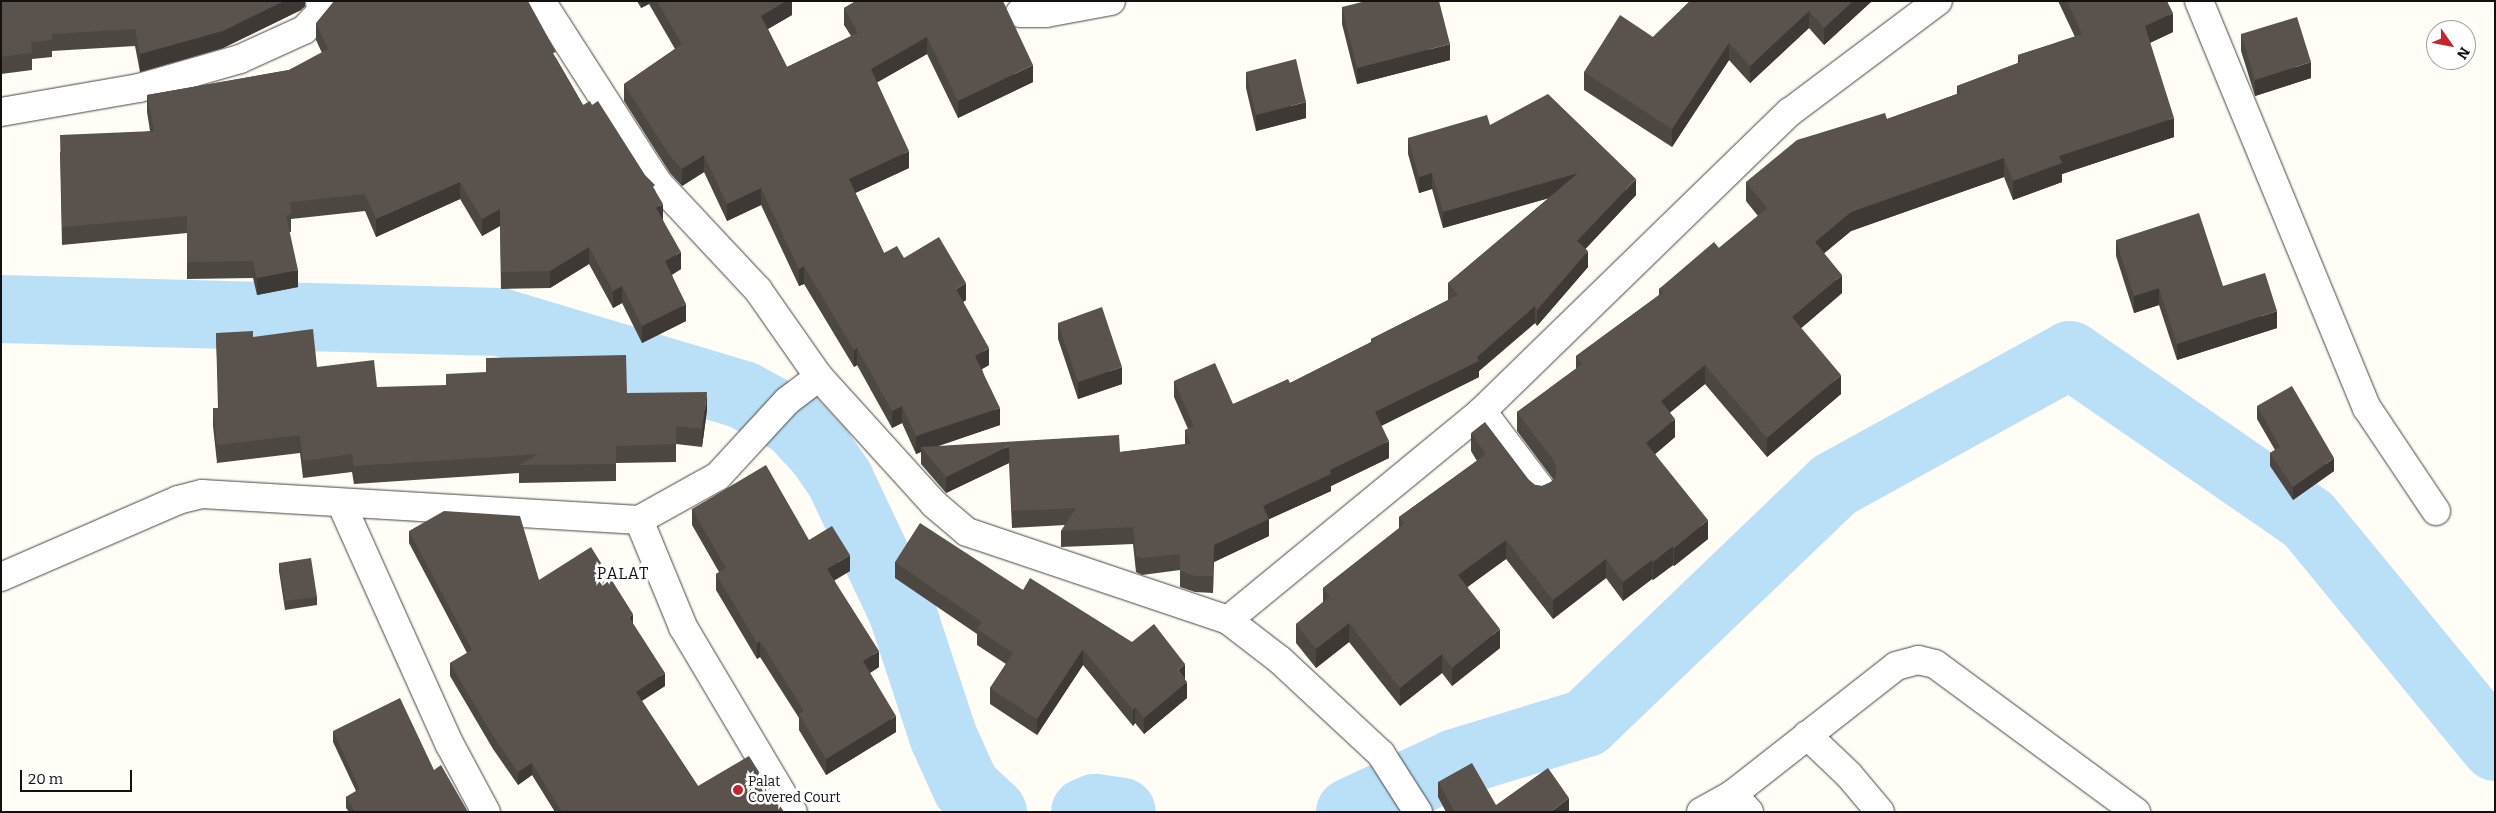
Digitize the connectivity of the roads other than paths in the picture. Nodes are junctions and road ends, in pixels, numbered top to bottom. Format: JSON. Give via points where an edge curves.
{"nodes":[{"id":1,"x":320,"y":1,"type":"edge"},
{"id":2,"x":541,"y":1,"type":"edge"},
{"id":3,"x":1111,"y":1,"type":"edge"},
{"id":4,"x":1938,"y":1,"type":"edge"},
{"id":5,"x":2199,"y":1,"type":"edge"},
{"id":6,"x":1020,"y":14,"type":"dead end"},
{"id":7,"x":1,"y":112,"type":"edge"},
{"id":8,"x":819,"y":377,"type":"junction"},
{"id":9,"x":1482,"y":411,"type":"junction"},
{"id":10,"x":1541,"y":489,"type":"edge"},
{"id":11,"x":342,"y":503,"type":"junction"},
{"id":12,"x":2436,"y":511,"type":"dead end"},
{"id":13,"x":639,"y":520,"type":"junction"},
{"id":14,"x":1,"y":577,"type":"edge"},
{"id":15,"x":1228,"y":620,"type":"junction"},
{"id":16,"x":1807,"y":735,"type":"junction"},
{"id":17,"x":1741,"y":803,"type":"edge"},
{"id":18,"x":486,"y":812,"type":"edge"},
{"id":19,"x":793,"y":812,"type":"edge"},
{"id":20,"x":1418,"y":812,"type":"edge"},
{"id":21,"x":1700,"y":812,"type":"edge"},
{"id":22,"x":1880,"y":812,"type":"edge"},
{"id":23,"x":2136,"y":812,"type":"edge"}],
"edges":[{"from":1,"to":7,"type":"street","via":[[321,12],[304,30],[240,60],[139,88]]},
{"from":2,"to":8,"type":"street","via":[[658,183],[758,290]]},
{"from":3,"to":6,"type":"street","via":[[1046,13]]},
{"from":4,"to":9,"type":"street","via":[[1790,112]]},
{"from":5,"to":12,"type":"street","via":[[2367,408]]},
{"from":8,"to":13,"type":"street","via":[[787,401],[718,476]]},
{"from":8,"to":15,"type":"street","via":[[934,504],[967,532]]},
{"from":9,"to":10,"type":"street"},
{"from":9,"to":15,"type":"street"},
{"from":11,"to":13,"type":"street"},
{"from":11,"to":14,"type":"street","via":[[202,494],[178,500]]},
{"from":11,"to":18,"type":"street","via":[[450,745]]},
{"from":13,"to":19,"type":"street","via":[[682,627]]},
{"from":15,"to":20,"type":"street","via":[[1280,660],[1380,754]]},
{"from":16,"to":17,"type":"street"},
{"from":16,"to":22,"type":"street","via":[[1849,775]]},
{"from":16,"to":23,"type":"street","via":[[1896,666],[1918,660],[1935,664]]},
{"from":17,"to":21,"type":"street"}]}
